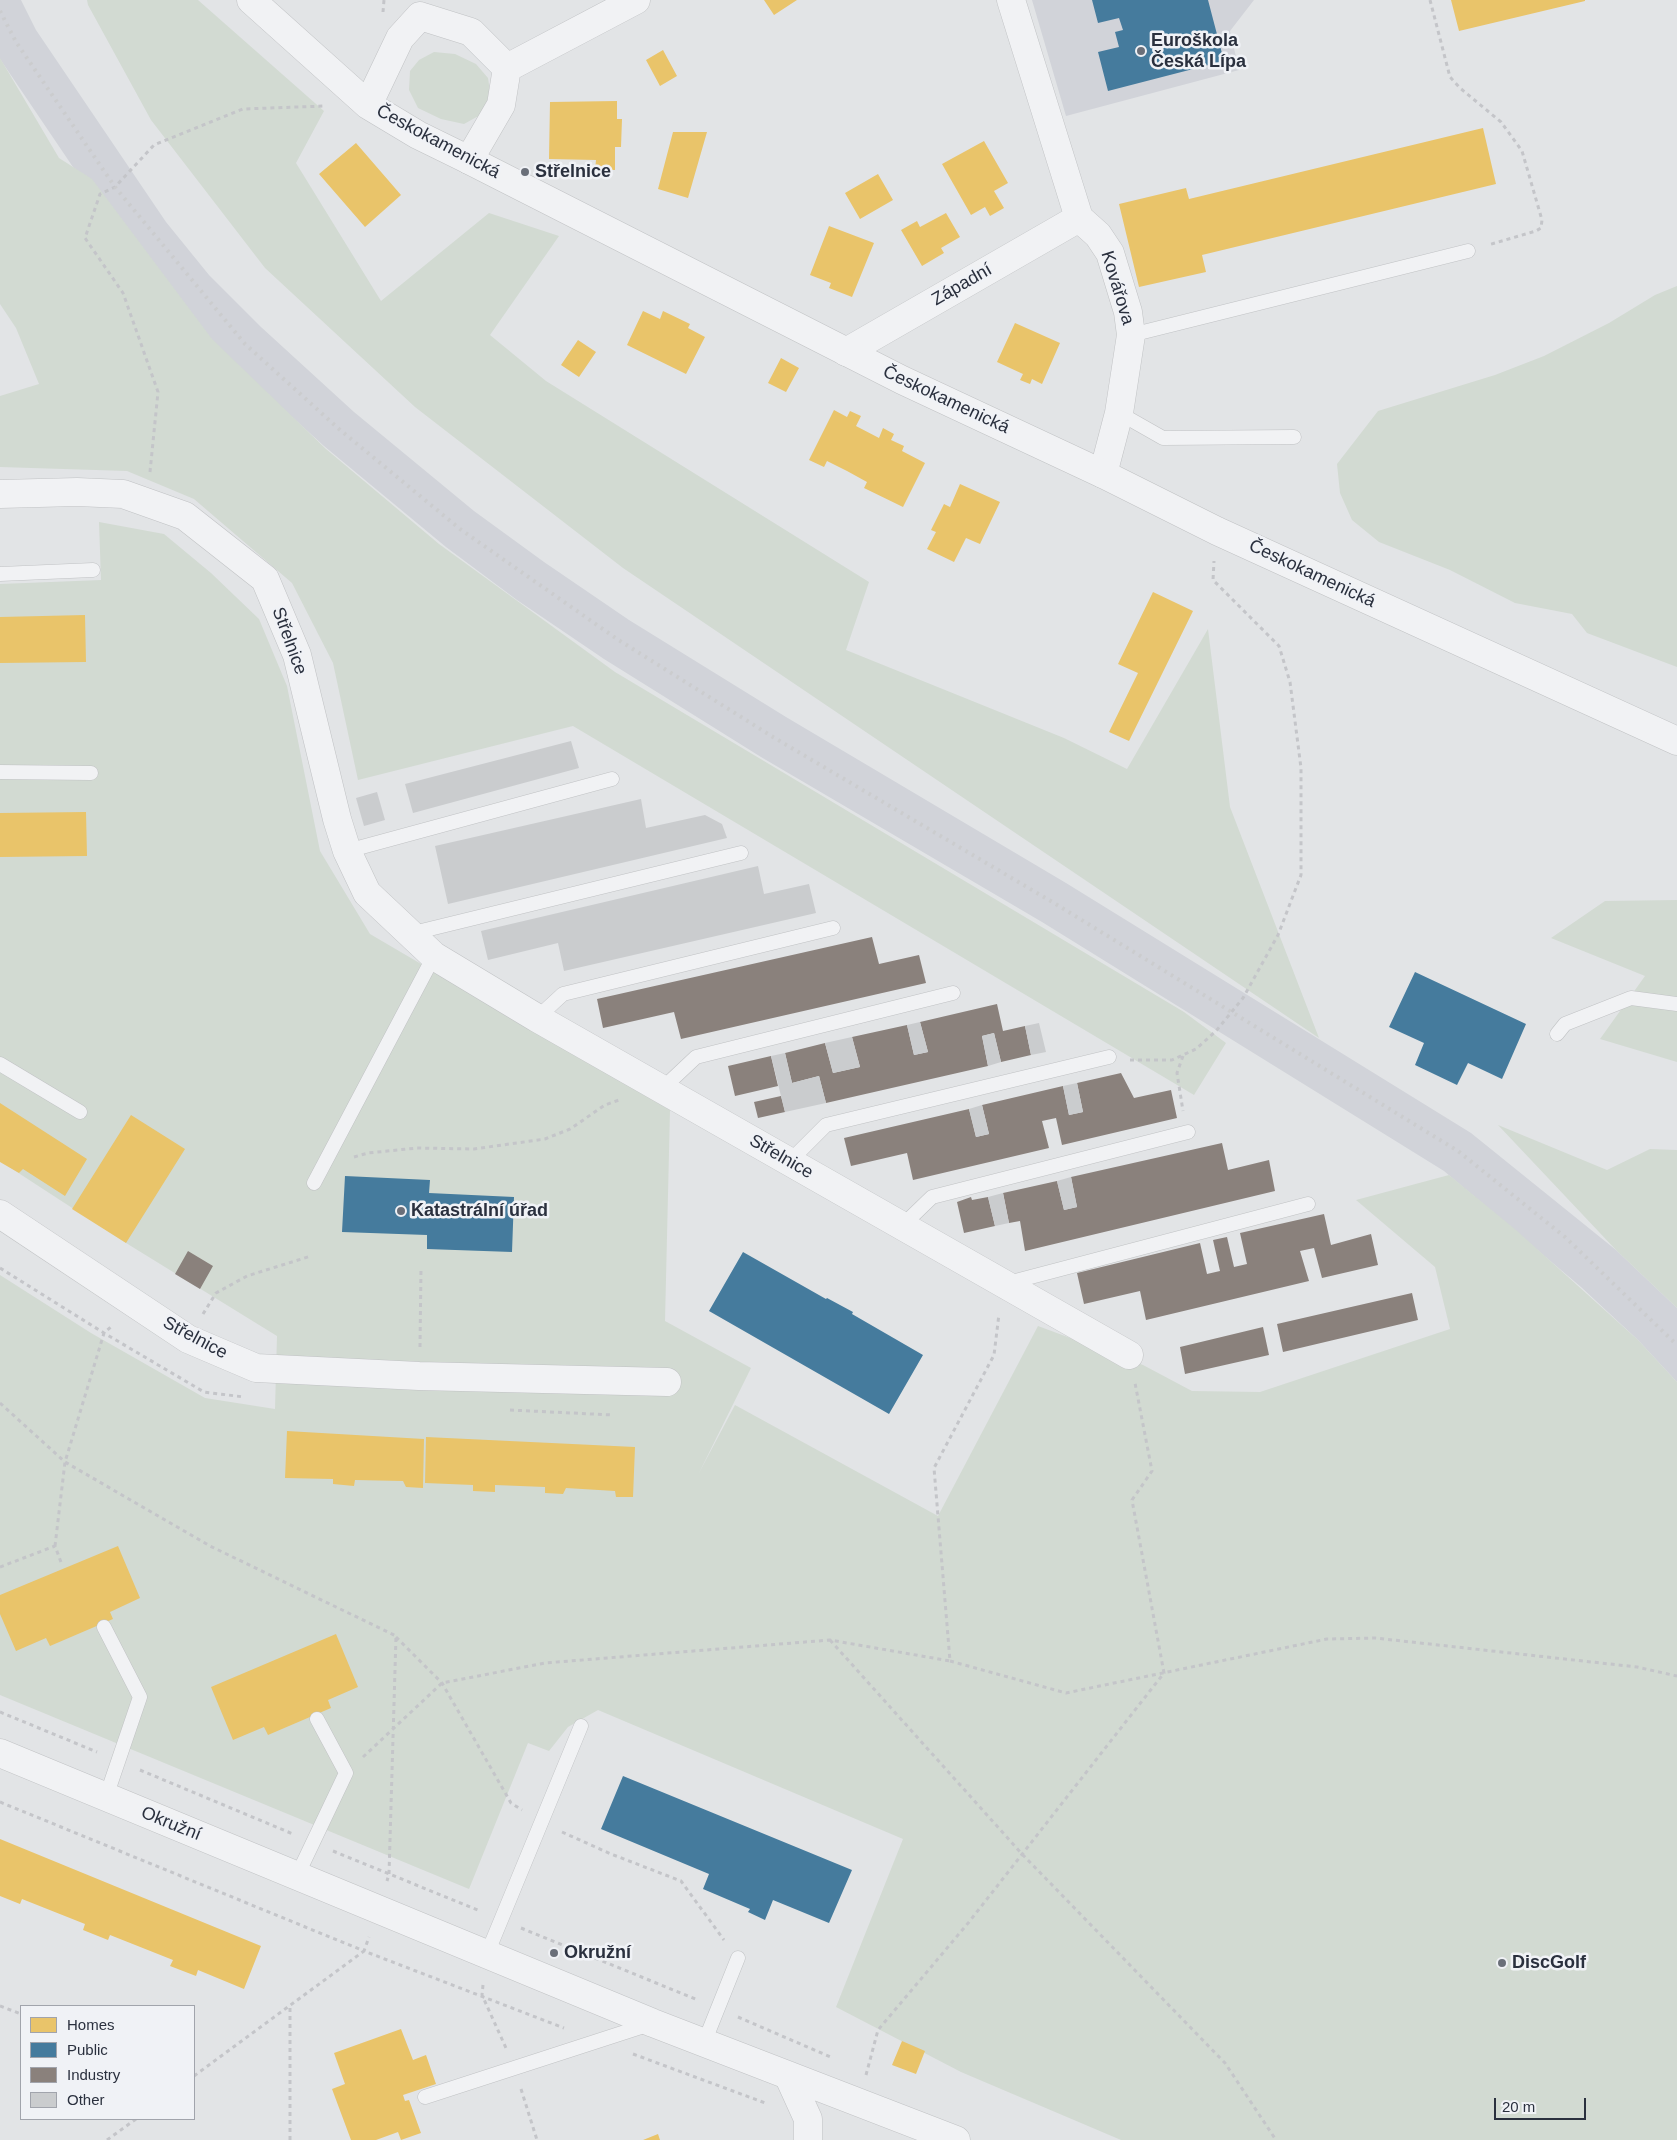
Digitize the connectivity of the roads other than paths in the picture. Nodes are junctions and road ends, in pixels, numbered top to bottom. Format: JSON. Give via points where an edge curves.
{"nodes":[{"id":1,"x":251,"y":0,"type":"edge"},
{"id":2,"x":636,"y":0,"type":"edge"},
{"id":3,"x":1011,"y":0,"type":"edge"},
{"id":4,"x":419,"y":8,"type":"edge"},
{"id":5,"x":507,"y":68,"type":"junction"},
{"id":6,"x":368,"y":105,"type":"junction"},
{"id":7,"x":469,"y":160,"type":"junction"},
{"id":8,"x":1079,"y":218,"type":"junction"},
{"id":9,"x":1468,"y":251,"type":"road end"},
{"id":10,"x":1131,"y":335,"type":"junction"},
{"id":11,"x":846,"y":352,"type":"junction"},
{"id":12,"x":1119,"y":413,"type":"junction"},
{"id":13,"x":1294,"y":438,"type":"dead end"},
{"id":14,"x":1104,"y":474,"type":"junction"},
{"id":15,"x":0,"y":494,"type":"edge"},
{"id":16,"x":93,"y":570,"type":"dead end"},
{"id":17,"x":0,"y":574,"type":"edge"},
{"id":18,"x":1677,"y":741,"type":"edge"},
{"id":19,"x":0,"y":772,"type":"edge"},
{"id":20,"x":90,"y":773,"type":"dead end"},
{"id":21,"x":612,"y":778,"type":"dead end"},
{"id":22,"x":347,"y":851,"type":"junction"},
{"id":23,"x":742,"y":852,"type":"dead end"},
{"id":24,"x":833,"y":928,"type":"dead end"},
{"id":25,"x":409,"y":934,"type":"junction"},
{"id":26,"x":434,"y":956,"type":"junction"},
{"id":27,"x":953,"y":993,"type":"dead end"},
{"id":28,"x":1677,"y":1004,"type":"edge"},
{"id":29,"x":537,"y":1018,"type":"junction"},
{"id":30,"x":1557,"y":1034,"type":"dead end"},
{"id":31,"x":1109,"y":1057,"type":"road end"},
{"id":32,"x":0,"y":1064,"type":"edge"},
{"id":33,"x":662,"y":1089,"type":"junction"},
{"id":34,"x":80,"y":1112,"type":"dead end"},
{"id":35,"x":1188,"y":1132,"type":"road end"},
{"id":36,"x":789,"y":1162,"type":"junction"},
{"id":37,"x":314,"y":1183,"type":"dead end"},
{"id":38,"x":1308,"y":1204,"type":"dead end"},
{"id":39,"x":0,"y":1214,"type":"edge"},
{"id":40,"x":902,"y":1226,"type":"junction"},
{"id":41,"x":1004,"y":1284,"type":"junction"},
{"id":42,"x":1129,"y":1355,"type":"road end"},
{"id":43,"x":667,"y":1382,"type":"dead end"},
{"id":44,"x":104,"y":1627,"type":"dead end"},
{"id":45,"x":318,"y":1719,"type":"dead end"},
{"id":46,"x":581,"y":1726,"type":"dead end"},
{"id":47,"x":0,"y":1753,"type":"edge"},
{"id":48,"x":106,"y":1797,"type":"junction"},
{"id":49,"x":297,"y":1876,"type":"junction"},
{"id":50,"x":487,"y":1954,"type":"junction"},
{"id":51,"x":738,"y":1958,"type":"dead end"},
{"id":52,"x":653,"y":2023,"type":"junction"},
{"id":53,"x":704,"y":2043,"type":"junction"},
{"id":54,"x":788,"y":2075,"type":"junction"},
{"id":55,"x":425,"y":2097,"type":"dead end"},
{"id":56,"x":808,"y":2129,"type":"edge"},
{"id":57,"x":956,"y":2140,"type":"edge"}],
"edges":[{"from":1,"to":6,"type":"street","name":"Českokamenická"},
{"from":2,"to":5,"type":"street"},
{"from":3,"to":8,"type":"street"},
{"from":4,"to":5,"type":"street","via":[[471,32]]},
{"from":4,"to":6,"type":"street","via":[[400,38]]},
{"from":5,"to":7,"type":"street","via":[[501,105]]},
{"from":6,"to":7,"type":"street","name":"Českokamenická"},
{"from":7,"to":11,"type":"street","name":"Českokamenická"},
{"from":8,"to":10,"type":"street","name":"Kovářova","via":[[1098,234],[1110,253],[1128,312]]},
{"from":8,"to":11,"type":"street","name":"Západní"},
{"from":9,"to":10,"type":"lane"},
{"from":10,"to":12,"type":"street","name":"Kovářova"},
{"from":11,"to":14,"type":"street","name":"Českokamenická"},
{"from":12,"to":13,"type":"lane","via":[[1163,438]]},
{"from":12,"to":14,"type":"street","name":"Kovářova"},
{"from":14,"to":18,"type":"street","name":"Českokamenická","via":[[1217,531]]},
{"from":15,"to":22,"type":"street","name":"Střelnice","via":[[124,494],[185,516],[265,580],[297,655]]},
{"from":16,"to":17,"type":"lane"},
{"from":19,"to":20,"type":"lane"},
{"from":21,"to":22,"type":"lane"},
{"from":22,"to":25,"type":"street","name":"Střelnice","via":[[367,893]]},
{"from":23,"to":25,"type":"lane"},
{"from":24,"to":29,"type":"lane","via":[[563,994]]},
{"from":25,"to":26,"type":"street","name":"Střelnice"},
{"from":26,"to":29,"type":"street","name":"Střelnice"},
{"from":26,"to":37,"type":"lane"},
{"from":27,"to":33,"type":"lane","via":[[696,1057]]},
{"from":28,"to":30,"type":"lane","via":[[1631,998],[1565,1024]]},
{"from":29,"to":33,"type":"street","name":"Střelnice"},
{"from":31,"to":36,"type":"lane","via":[[826,1125]]},
{"from":32,"to":34,"type":"lane"},
{"from":33,"to":36,"type":"street","name":"Střelnice"},
{"from":35,"to":40,"type":"lane","via":[[932,1197]]},
{"from":36,"to":40,"type":"street","name":"Střelnice"},
{"from":38,"to":41,"type":"lane"},
{"from":39,"to":43,"type":"street","name":"Střelnice","via":[[188,1339],[256,1368]]},
{"from":40,"to":41,"type":"street","name":"Střelnice"},
{"from":41,"to":42,"type":"street","name":"Střelnice"},
{"from":44,"to":48,"type":"lane","via":[[140,1696]]},
{"from":45,"to":49,"type":"lane","via":[[346,1773]]},
{"from":46,"to":50,"type":"lane"},
{"from":47,"to":48,"type":"street","name":"Okružní"},
{"from":48,"to":49,"type":"street","name":"Okružní"},
{"from":49,"to":50,"type":"street","name":"Okružní"},
{"from":50,"to":52,"type":"street","name":"Okružní"},
{"from":51,"to":53,"type":"lane"},
{"from":52,"to":53,"type":"street","name":"Okružní"},
{"from":52,"to":55,"type":"lane"},
{"from":53,"to":54,"type":"street","name":"Okružní"},
{"from":54,"to":56,"type":"street"},
{"from":54,"to":57,"type":"street","name":"Okružní"}]}
